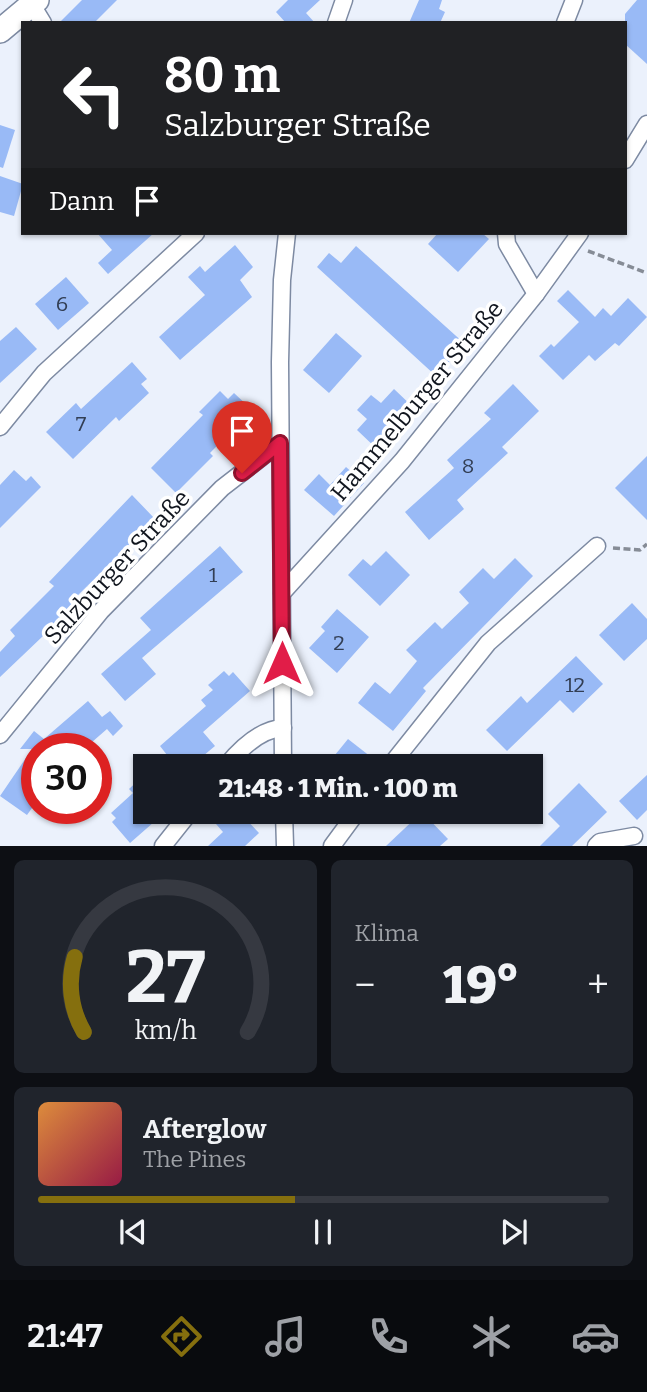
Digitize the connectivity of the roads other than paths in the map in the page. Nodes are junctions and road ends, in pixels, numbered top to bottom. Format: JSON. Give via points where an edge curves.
{"nodes":[{"id":1,"x":344,"y":0,"type":"edge"},
{"id":2,"x":575,"y":0,"type":"edge"},
{"id":3,"x":37,"y":9,"type":"edge"},
{"id":4,"x":337,"y":21,"type":"edge"},
{"id":5,"x":566,"y":21,"type":"edge"},
{"id":6,"x":0,"y":31,"type":"edge"},
{"id":7,"x":647,"y":124,"type":"edge"},
{"id":8,"x":627,"y":157,"type":"edge"},
{"id":9,"x":287,"y":235,"type":"edge"},
{"id":10,"x":506,"y":235,"type":"edge"},
{"id":11,"x":177,"y":239,"type":"edge"},
{"id":12,"x":576,"y":239,"type":"edge"},
{"id":13,"x":536,"y":294,"type":"junction"},
{"id":14,"x":0,"y":426,"type":"edge"},
{"id":15,"x":280,"y":443,"type":"junction"},
{"id":16,"x":597,"y":546,"type":"road end"},
{"id":17,"x":282,"y":593,"type":"junction"},
{"id":18,"x":283,"y":728,"type":"junction"},
{"id":19,"x":0,"y":735,"type":"edge"},
{"id":20,"x":238,"y":754,"type":"edge"},
{"id":21,"x":283,"y":754,"type":"edge"},
{"id":22,"x":400,"y":754,"type":"edge"},
{"id":23,"x":180,"y":824,"type":"edge"},
{"id":24,"x":284,"y":824,"type":"edge"},
{"id":25,"x":348,"y":824,"type":"edge"},
{"id":26,"x":634,"y":836,"type":"dead end"},
{"id":27,"x":163,"y":846,"type":"edge"},
{"id":28,"x":285,"y":846,"type":"edge"},
{"id":29,"x":332,"y":846,"type":"edge"},
{"id":30,"x":596,"y":846,"type":"edge"}],
"edges":[{"from":1,"to":4,"type":"street"},
{"from":2,"to":5,"type":"street"},
{"from":3,"to":6,"type":"main road"},
{"from":7,"to":8,"type":"street"},
{"from":9,"to":15,"type":"street"},
{"from":10,"to":13,"type":"street"},
{"from":11,"to":14,"type":"street","via":[[44,373]]},
{"from":12,"to":13,"type":"street","name":"Hammelburger Straße"},
{"from":13,"to":17,"type":"street","name":"Hammelburger Straße","via":[[402,461]]},
{"from":15,"to":17,"type":"street"},
{"from":15,"to":19,"type":"street","name":"Salzburger Straße","via":[[222,488],[101,611]]},
{"from":16,"to":22,"type":"street","via":[[488,643]]},
{"from":17,"to":18,"type":"street"},
{"from":18,"to":20,"type":"street","via":[[254,739]]},
{"from":18,"to":21,"type":"street"},
{"from":23,"to":27,"type":"street"},
{"from":24,"to":28,"type":"street"},
{"from":25,"to":29,"type":"street"},
{"from":26,"to":30,"type":"street"}]}
